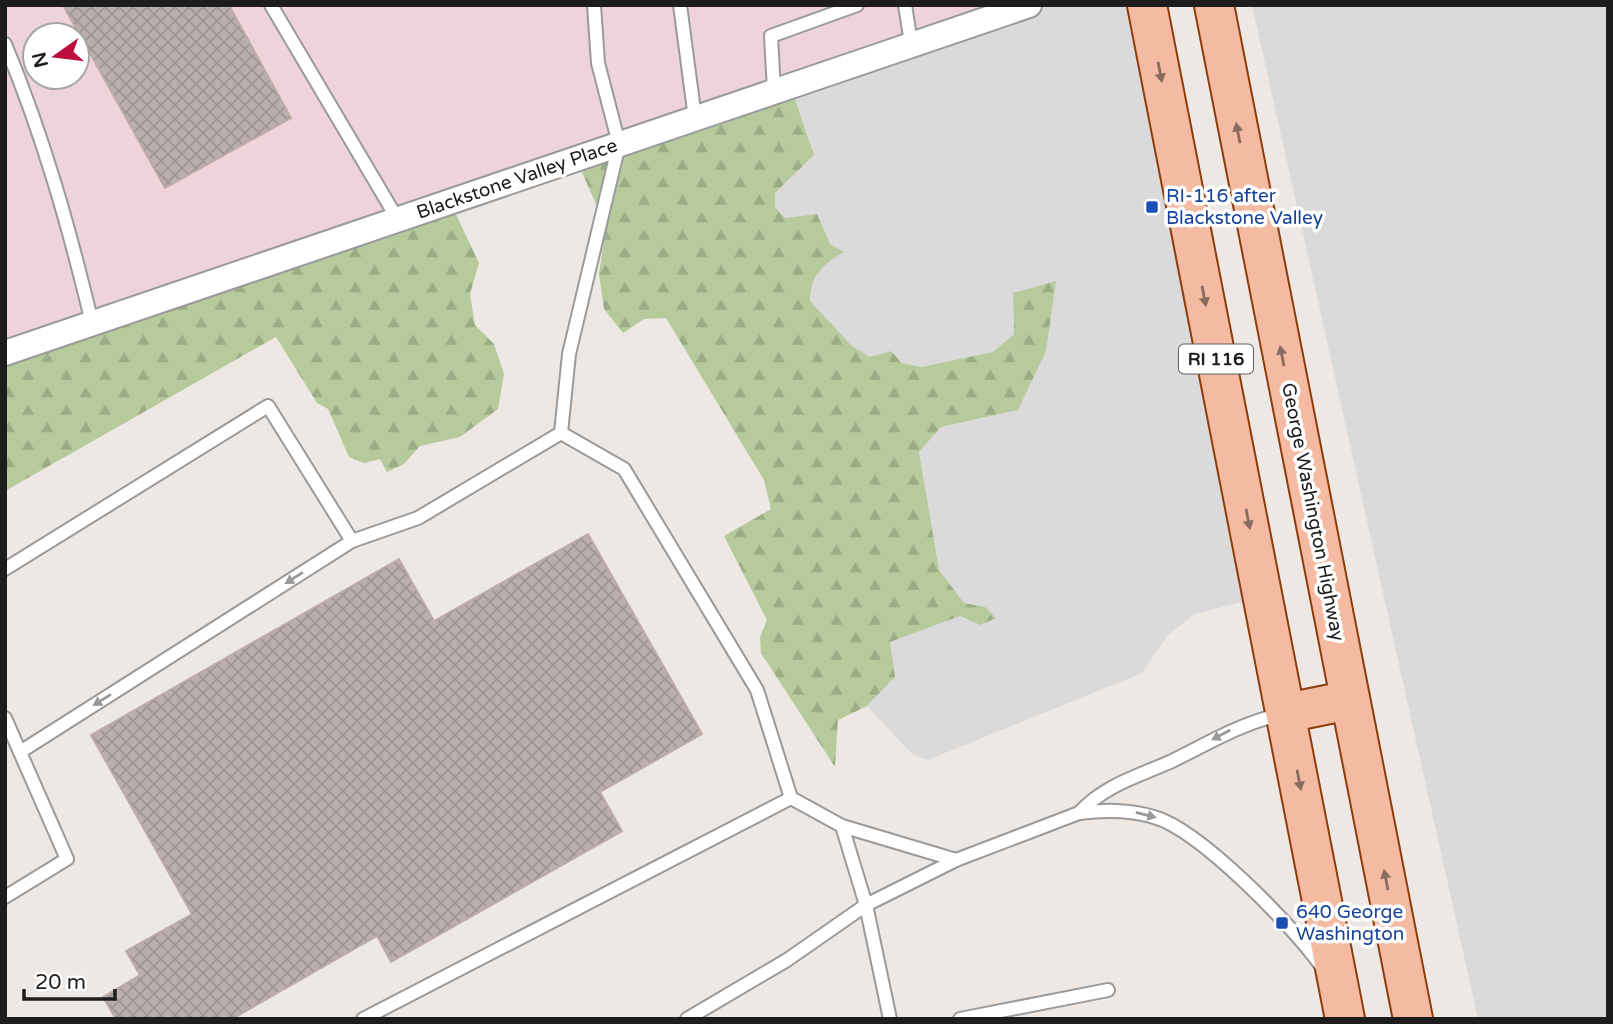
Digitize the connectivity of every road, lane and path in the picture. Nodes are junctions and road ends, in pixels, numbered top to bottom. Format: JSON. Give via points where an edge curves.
{"nodes":[{"id":1,"x":271,"y":5,"type":"edge"},
{"id":2,"x":594,"y":5,"type":"edge"},
{"id":3,"x":680,"y":5,"type":"edge"},
{"id":4,"x":857,"y":5,"type":"edge"},
{"id":5,"x":905,"y":5,"type":"edge"},
{"id":6,"x":1029,"y":5,"type":"edge"},
{"id":7,"x":1147,"y":5,"type":"edge"},
{"id":8,"x":1214,"y":5,"type":"edge"},
{"id":9,"x":911,"y":43,"type":"junction"},
{"id":10,"x":5,"y":44,"type":"edge"},
{"id":11,"x":774,"y":91,"type":"junction"},
{"id":12,"x":695,"y":118,"type":"junction"},
{"id":13,"x":619,"y":144,"type":"junction"},
{"id":14,"x":398,"y":220,"type":"junction"},
{"id":15,"x":92,"y":323,"type":"junction"},
{"id":16,"x":5,"y":353,"type":"edge"},
{"id":17,"x":561,"y":433,"type":"junction"},
{"id":18,"x":352,"y":541,"type":"junction"},
{"id":19,"x":5,"y":569,"type":"edge"},
{"id":20,"x":1350,"y":700,"type":"junction"},
{"id":21,"x":1286,"y":713,"type":"junction"},
{"id":22,"x":5,"y":718,"type":"edge"},
{"id":23,"x":20,"y":752,"type":"junction"},
{"id":24,"x":792,"y":797,"type":"junction"},
{"id":25,"x":1079,"y":813,"type":"junction"},
{"id":26,"x":842,"y":826,"type":"junction"},
{"id":27,"x":956,"y":860,"type":"junction"},
{"id":28,"x":5,"y":897,"type":"edge"},
{"id":29,"x":866,"y":905,"type":"junction"},
{"id":30,"x":1108,"y":990,"type":"dead end"},
{"id":31,"x":1343,"y":1009,"type":"edge"},
{"id":32,"x":363,"y":1019,"type":"edge"},
{"id":33,"x":687,"y":1019,"type":"edge"},
{"id":34,"x":890,"y":1019,"type":"edge"},
{"id":35,"x":960,"y":1019,"type":"edge"},
{"id":36,"x":1413,"y":1019,"type":"edge"}],
"edges":[{"from":1,"to":14,"type":"lane"},
{"from":2,"to":13,"type":"lane","via":[[597,63]]},
{"from":3,"to":12,"type":"lane"},
{"from":4,"to":11,"type":"lane","via":[[771,36]]},
{"from":5,"to":9,"type":"lane"},
{"from":6,"to":9,"type":"street","name":"Blackstone Valley Place"},
{"from":7,"to":21,"type":"main road","number":"RI 116","one_way":true},
{"from":20,"to":8,"type":"main road","name":"George Washington Highway","number":"RI 116","one_way":true},
{"from":9,"to":11,"type":"street","name":"Blackstone Valley Place"},
{"from":10,"to":15,"type":"lane","via":[[65,213]]},
{"from":11,"to":12,"type":"street","name":"Blackstone Valley Place"},
{"from":12,"to":13,"type":"street","name":"Blackstone Valley Place"},
{"from":13,"to":14,"type":"street","name":"Blackstone Valley Place"},
{"from":13,"to":17,"type":"lane","via":[[569,354]]},
{"from":14,"to":15,"type":"street","name":"Blackstone Valley Place"},
{"from":15,"to":16,"type":"street","name":"Blackstone Valley Place"},
{"from":17,"to":18,"type":"lane","via":[[418,518]]},
{"from":17,"to":24,"type":"lane","via":[[624,469],[757,690]]},
{"from":18,"to":19,"type":"lane","via":[[268,406]]},
{"from":18,"to":23,"type":"lane","one_way":true},
{"from":20,"to":21,"type":"main road"},
{"from":36,"to":20,"type":"main road","name":"George Washington Highway","number":"RI 116","one_way":true},
{"from":21,"to":25,"type":"lane","one_way":true,"via":[[1240,726],[1105,789]]},
{"from":21,"to":31,"type":"main road","number":"RI 116","one_way":true},
{"from":22,"to":23,"type":"lane"},
{"from":23,"to":28,"type":"lane","via":[[67,859]]},
{"from":24,"to":26,"type":"lane"},
{"from":24,"to":32,"type":"lane"},
{"from":25,"to":27,"type":"lane"},
{"from":25,"to":31,"type":"lane","one_way":true,"via":[[1137,813],[1183,830],[1291,929],[1318,960]]},
{"from":26,"to":27,"type":"lane"},
{"from":26,"to":29,"type":"lane"},
{"from":27,"to":29,"type":"lane"},
{"from":29,"to":33,"type":"lane","via":[[787,960]]},
{"from":29,"to":34,"type":"lane"},
{"from":30,"to":35,"type":"lane"}]}
